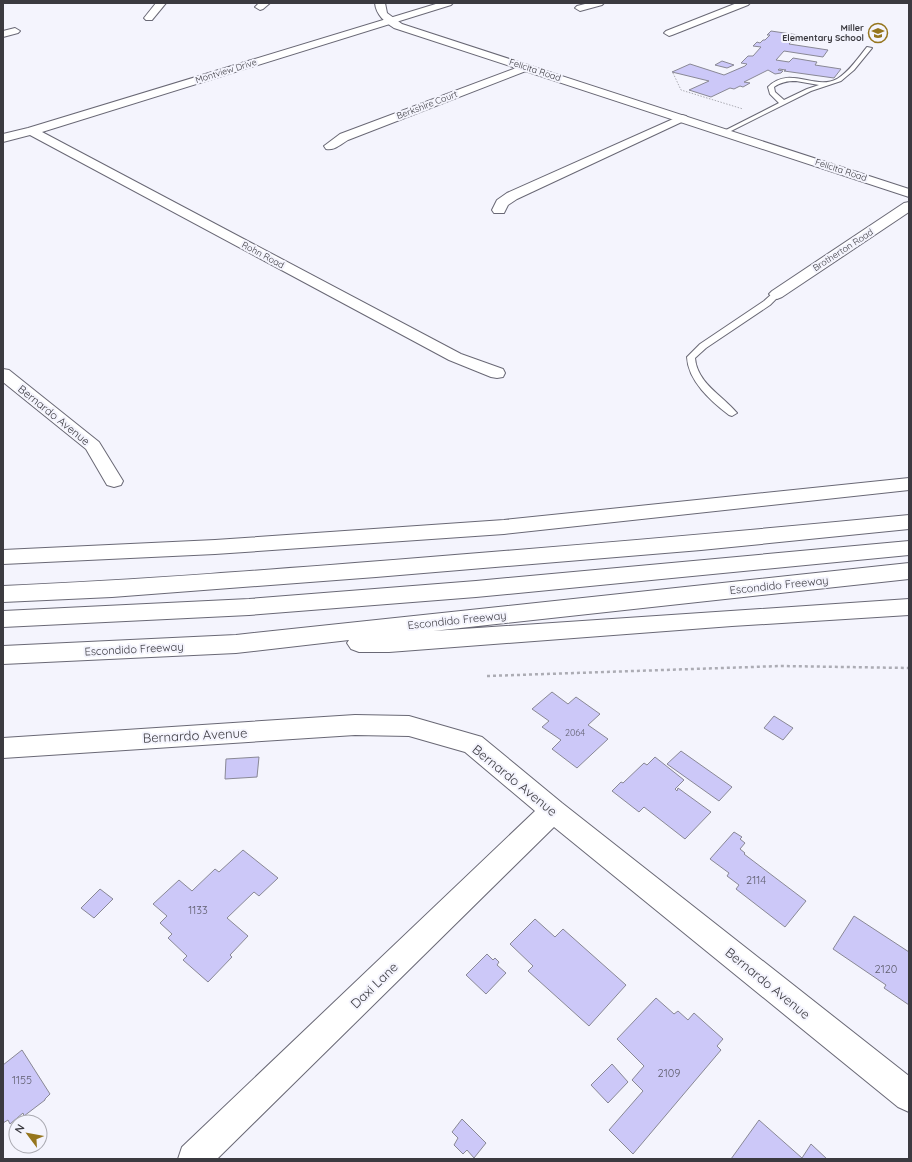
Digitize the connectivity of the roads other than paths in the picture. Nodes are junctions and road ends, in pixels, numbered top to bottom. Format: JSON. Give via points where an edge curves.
{"nodes":[{"id":1,"x":161,"y":3,"type":"edge"},
{"id":2,"x":380,"y":3,"type":"edge"},
{"id":3,"x":448,"y":3,"type":"edge"},
{"id":4,"x":598,"y":3,"type":"edge"},
{"id":5,"x":745,"y":3,"type":"edge"},
{"id":6,"x":580,"y":8,"type":"dead end"},
{"id":7,"x":148,"y":18,"type":"dead end"},
{"id":8,"x":388,"y":21,"type":"junction"},
{"id":9,"x":15,"y":31,"type":"dead end"},
{"id":10,"x":669,"y":33,"type":"dead end"},
{"id":11,"x":3,"y":34,"type":"edge"},
{"id":12,"x":869,"y":48,"type":"dead end"},
{"id":13,"x":527,"y":67,"type":"junction"},
{"id":14,"x":826,"y":84,"type":"junction"},
{"id":15,"x":783,"y":103,"type":"junction"},
{"id":16,"x":682,"y":118,"type":"junction"},
{"id":17,"x":32,"y":131,"type":"junction"},
{"id":18,"x":725,"y":132,"type":"junction"},
{"id":19,"x":3,"y":138,"type":"edge"},
{"id":20,"x":330,"y":146,"type":"dead end"},
{"id":21,"x":909,"y":192,"type":"edge"},
{"id":22,"x":909,"y":206,"type":"edge"},
{"id":23,"x":499,"y":210,"type":"dead end"},
{"id":24,"x":777,"y":294,"type":"joint"},
{"id":25,"x":497,"y":373,"type":"dead end"},
{"id":26,"x":3,"y":374,"type":"edge"},
{"id":27,"x":732,"y":414,"type":"dead end"},
{"id":28,"x":114,"y":481,"type":"dead end"},
{"id":29,"x":909,"y":484,"type":"edge"},
{"id":30,"x":909,"y":522,"type":"edge"},
{"id":31,"x":909,"y":548,"type":"edge"},
{"id":32,"x":3,"y":557,"type":"edge"},
{"id":33,"x":909,"y":571,"type":"edge"},
{"id":34,"x":3,"y":594,"type":"edge"},
{"id":35,"x":909,"y":608,"type":"edge"},
{"id":36,"x":3,"y":619,"type":"edge"},
{"id":37,"x":236,"y":644,"type":"junction"},
{"id":38,"x":3,"y":655,"type":"edge"},
{"id":39,"x":3,"y":748,"type":"edge"},
{"id":40,"x":554,"y":811,"type":"junction"},
{"id":41,"x":909,"y":1096,"type":"edge"},
{"id":42,"x":194,"y":1159,"type":"edge"}],
"edges":[{"from":1,"to":7,"type":"street"},
{"from":2,"to":8,"type":"main road","via":[[380,10]]},
{"from":3,"to":8,"type":"street","name":"Montview Drive"},
{"from":4,"to":6,"type":"street"},
{"from":5,"to":10,"type":"street"},
{"from":8,"to":13,"type":"main road","name":"Felicita Road"},
{"from":8,"to":17,"type":"street","name":"Montview Drive"},
{"from":9,"to":11,"type":"street"},
{"from":12,"to":14,"type":"lane","via":[[844,76]]},
{"from":13,"to":16,"type":"main road","name":"Felicita Road"},
{"from":13,"to":20,"type":"street","name":"Berkshire Court","via":[[344,136]]},
{"from":14,"to":15,"type":"lane"},
{"from":14,"to":15,"type":"lane","via":[[782,80],[774,84],[771,90]]},
{"from":15,"to":18,"type":"lane"},
{"from":16,"to":18,"type":"main road","name":"Felicita Road"},
{"from":16,"to":23,"type":"street","via":[[512,196],[502,203]]},
{"from":17,"to":19,"type":"street","name":"Montview Drive"},
{"from":17,"to":25,"type":"street","name":"Rohn Road","via":[[461,360]]},
{"from":18,"to":21,"type":"main road","name":"Felicita Road"},
{"from":22,"to":24,"type":"street","name":"Brotherton Road"},
{"from":24,"to":27,"type":"lane","via":[[703,346],[692,357],[692,365],[704,385]]},
{"from":26,"to":28,"type":"street","name":"Bernardo Avenue","via":[[92,446]]},
{"from":29,"to":32,"type":"main road","via":[[504,527],[215,547]]},
{"from":30,"to":34,"type":"main road","via":[[701,543],[384,569],[112,589]]},
{"from":31,"to":36,"type":"main road","via":[[429,593],[249,607]]},
{"from":33,"to":37,"type":"main road","name":"Escondido Freeway"},
{"from":35,"to":37,"type":"main road","via":[[389,643]]},
{"from":37,"to":38,"type":"main road","name":"Escondido Freeway"},
{"from":39,"to":40,"type":"street","name":"Bernardo Avenue","via":[[355,724],[409,726],[473,744]]},
{"from":40,"to":41,"type":"street","name":"Bernardo Avenue"},
{"from":40,"to":42,"type":"street","name":"Daxi Lane"}]}
